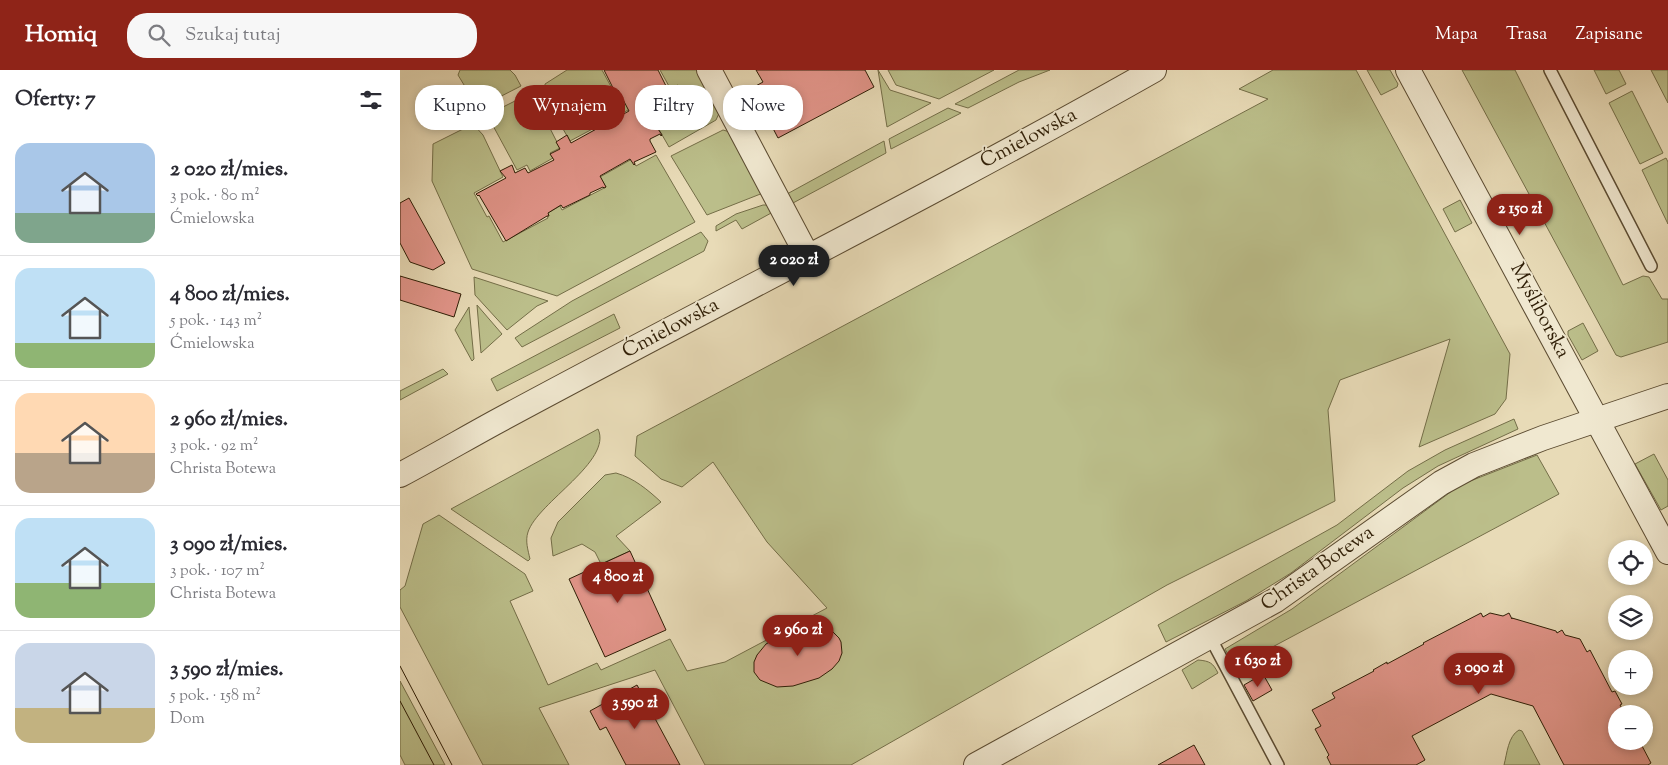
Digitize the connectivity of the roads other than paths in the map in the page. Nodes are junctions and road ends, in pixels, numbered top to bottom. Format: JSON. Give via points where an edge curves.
{"nodes":[{"id":1,"x":709,"y":70,"type":"edge"},
{"id":2,"x":1154,"y":70,"type":"edge"},
{"id":3,"x":1408,"y":70,"type":"edge"},
{"id":4,"x":1550,"y":70,"type":"edge"},
{"id":5,"x":808,"y":257,"type":"junction"},
{"id":6,"x":1651,"y":266,"type":"dead end"},
{"id":7,"x":1668,"y":396,"type":"edge"},
{"id":8,"x":1597,"y":420,"type":"junction"},
{"id":9,"x":400,"y":475,"type":"edge"},
{"id":10,"x":1668,"y":552,"type":"edge"},
{"id":11,"x":1210,"y":638,"type":"junction"},
{"id":12,"x":976,"y":765,"type":"edge"},
{"id":13,"x":1278,"y":765,"type":"edge"}],
"edges":[{"from":1,"to":5,"type":"street"},
{"from":2,"to":5,"type":"street","name":"Ćmielowska"},
{"from":3,"to":8,"type":"street","name":"Myśliborska"},
{"from":4,"to":6,"type":"lane"},
{"from":5,"to":9,"type":"street","name":"Ćmielowska"},
{"from":7,"to":8,"type":"street","name":"Christa Botewa"},
{"from":8,"to":10,"type":"street","name":"Myśliborska"},
{"from":8,"to":11,"type":"street","name":"Christa Botewa","via":[[1474,465],[1441,483],[1276,600]]},
{"from":11,"to":12,"type":"street","name":"Christa Botewa"},
{"from":11,"to":13,"type":"lane"}]}
